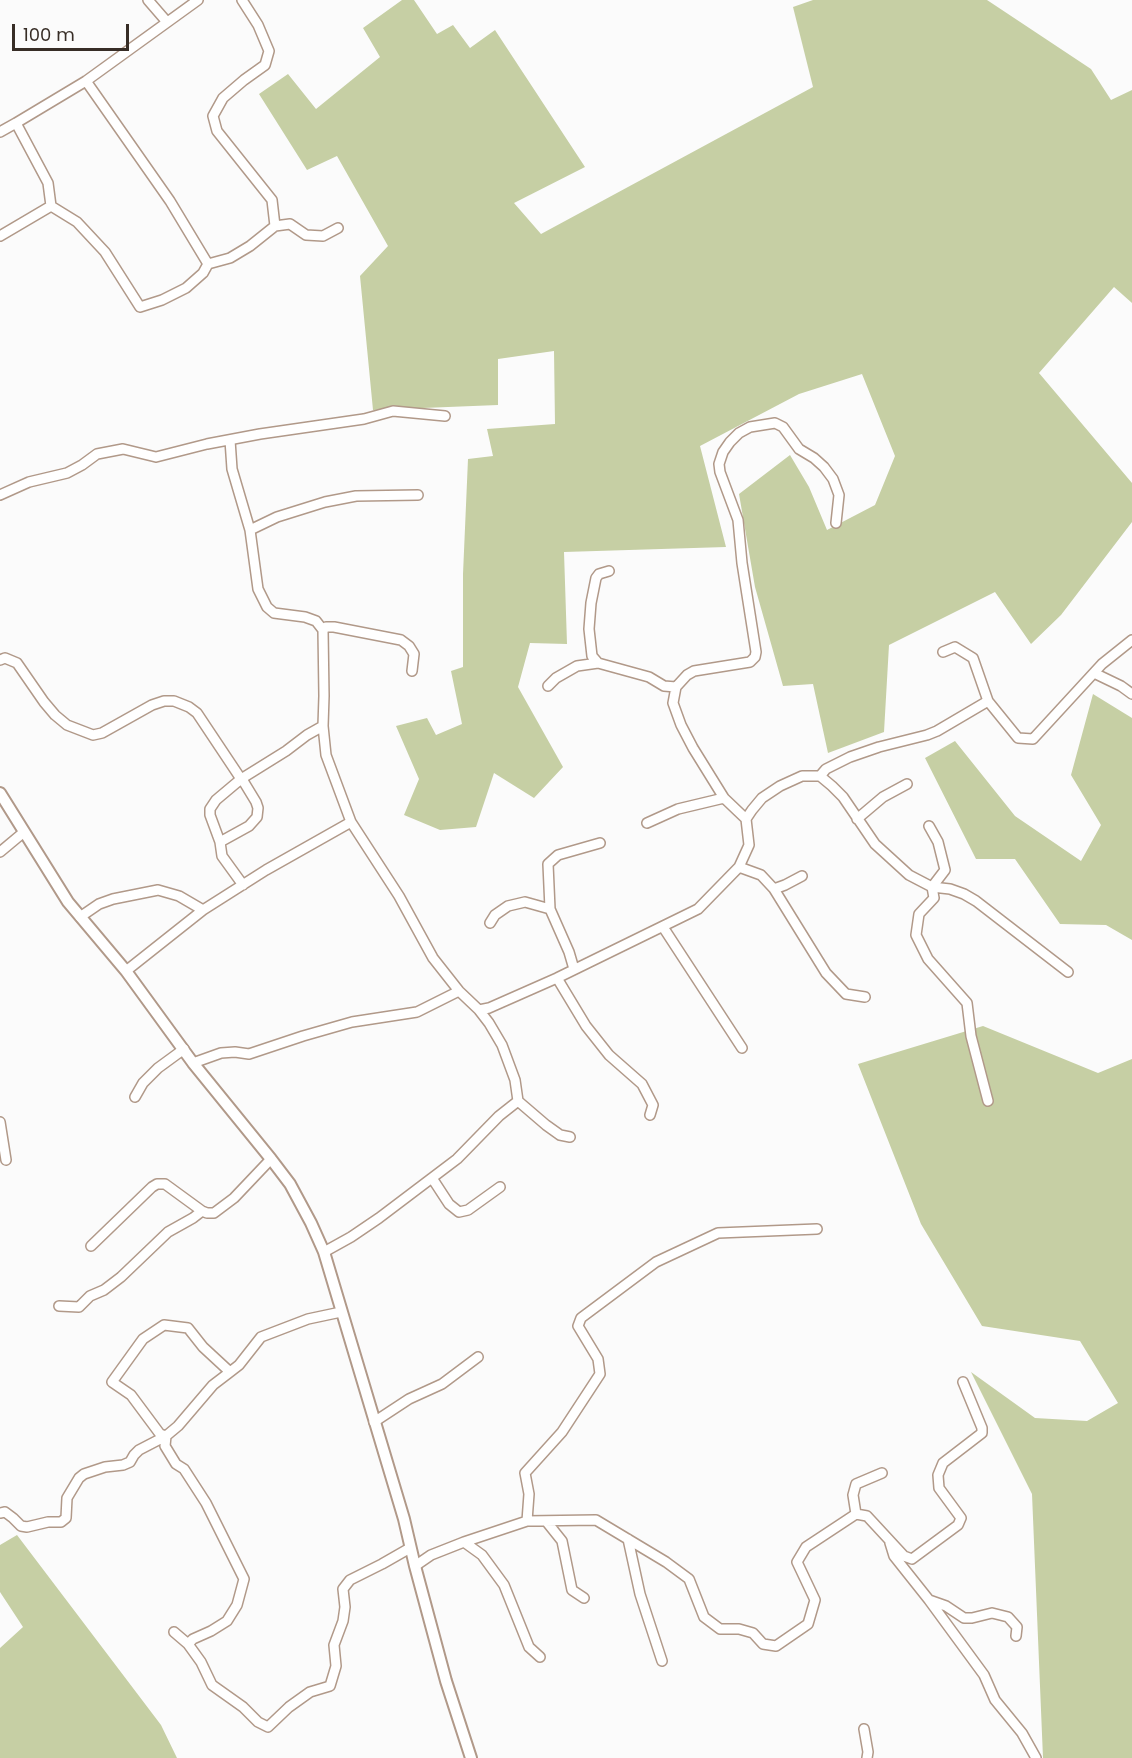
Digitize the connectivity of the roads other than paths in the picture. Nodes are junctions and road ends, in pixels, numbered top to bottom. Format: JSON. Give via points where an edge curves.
{"nodes":[{"id":1,"x":148,"y":0,"type":"edge"},
{"id":2,"x":198,"y":0,"type":"edge"},
{"id":3,"x":242,"y":0,"type":"edge"},
{"id":4,"x":167,"y":22,"type":"junction"},
{"id":5,"x":86,"y":81,"type":"junction"},
{"id":6,"x":16,"y":123,"type":"junction"},
{"id":7,"x":0,"y":132,"type":"edge"},
{"id":8,"x":51,"y":206,"type":"junction"},
{"id":9,"x":275,"y":226,"type":"junction"},
{"id":10,"x":338,"y":228,"type":"dead end"},
{"id":11,"x":0,"y":236,"type":"edge"},
{"id":12,"x":208,"y":264,"type":"junction"},
{"id":13,"x":445,"y":416,"type":"dead end"},
{"id":14,"x":230,"y":440,"type":"junction"},
{"id":15,"x":0,"y":495,"type":"edge"},
{"id":16,"x":418,"y":495,"type":"dead end"},
{"id":17,"x":836,"y":523,"type":"dead end"},
{"id":18,"x":250,"y":530,"type":"junction"},
{"id":19,"x":609,"y":571,"type":"dead end"},
{"id":20,"x":323,"y":630,"type":"junction"},
{"id":21,"x":1132,"y":640,"type":"edge"},
{"id":22,"x":943,"y":652,"type":"dead end"},
{"id":23,"x":984,"y":653,"type":"dead end"},
{"id":24,"x":973,"y":658,"type":"junction"},
{"id":25,"x":0,"y":660,"type":"edge"},
{"id":26,"x":598,"y":663,"type":"junction"},
{"id":27,"x":412,"y":671,"type":"dead end"},
{"id":28,"x":1094,"y":673,"type":"junction"},
{"id":29,"x":548,"y":686,"type":"dead end"},
{"id":30,"x":676,"y":687,"type":"junction"},
{"id":31,"x":1132,"y":694,"type":"edge"},
{"id":32,"x":988,"y":701,"type":"junction"},
{"id":33,"x":323,"y":726,"type":"junction"},
{"id":34,"x":820,"y":776,"type":"junction"},
{"id":35,"x":242,"y":779,"type":"junction"},
{"id":36,"x":907,"y":784,"type":"dead end"},
{"id":37,"x":0,"y":793,"type":"edge"},
{"id":38,"x":724,"y":798,"type":"junction"},
{"id":39,"x":746,"y":819,"type":"junction"},
{"id":40,"x":857,"y":819,"type":"junction"},
{"id":41,"x":351,"y":822,"type":"junction"},
{"id":42,"x":647,"y":823,"type":"dead end"},
{"id":43,"x":929,"y":826,"type":"dead end"},
{"id":44,"x":24,"y":832,"type":"junction"},
{"id":45,"x":220,"y":842,"type":"junction"},
{"id":46,"x":600,"y":843,"type":"dead end"},
{"id":47,"x":0,"y":852,"type":"edge"},
{"id":48,"x":739,"y":867,"type":"junction"},
{"id":49,"x":802,"y":876,"type":"dead end"},
{"id":50,"x":243,"y":885,"type":"junction"},
{"id":51,"x":932,"y":887,"type":"junction"},
{"id":52,"x":774,"y":889,"type":"junction"},
{"id":53,"x":550,"y":909,"type":"junction"},
{"id":54,"x":203,"y":910,"type":"junction"},
{"id":55,"x":80,"y":917,"type":"junction"},
{"id":56,"x":490,"y":923,"type":"dead end"},
{"id":57,"x":663,"y":927,"type":"junction"},
{"id":58,"x":574,"y":969,"type":"junction"},
{"id":59,"x":126,"y":971,"type":"junction"},
{"id":60,"x":1068,"y":972,"type":"dead end"},
{"id":61,"x":557,"y":978,"type":"junction"},
{"id":62,"x":459,"y":991,"type":"junction"},
{"id":63,"x":865,"y":996,"type":"dead end"},
{"id":64,"x":479,"y":1010,"type":"junction"},
{"id":65,"x":742,"y":1048,"type":"dead end"},
{"id":66,"x":184,"y":1049,"type":"junction"},
{"id":67,"x":193,"y":1063,"type":"junction"},
{"id":68,"x":135,"y":1097,"type":"dead end"},
{"id":69,"x":518,"y":1101,"type":"junction"},
{"id":70,"x":988,"y":1101,"type":"dead end"},
{"id":71,"x":650,"y":1115,"type":"dead end"},
{"id":72,"x":0,"y":1122,"type":"edge"},
{"id":73,"x":570,"y":1137,"type":"dead end"},
{"id":74,"x":271,"y":1159,"type":"junction"},
{"id":75,"x":6,"y":1160,"type":"dead end"},
{"id":76,"x":432,"y":1178,"type":"junction"},
{"id":77,"x":500,"y":1187,"type":"dead end"},
{"id":78,"x":202,"y":1211,"type":"junction"},
{"id":79,"x":817,"y":1229,"type":"dead end"},
{"id":80,"x":91,"y":1246,"type":"dead end"},
{"id":81,"x":324,"y":1252,"type":"junction"},
{"id":82,"x":58,"y":1306,"type":"dead end"},
{"id":83,"x":341,"y":1312,"type":"junction"},
{"id":84,"x":478,"y":1357,"type":"dead end"},
{"id":85,"x":230,"y":1372,"type":"junction"},
{"id":86,"x":963,"y":1382,"type":"dead end"},
{"id":87,"x":374,"y":1422,"type":"junction"},
{"id":88,"x":166,"y":1436,"type":"junction"},
{"id":89,"x":882,"y":1473,"type":"dead end"},
{"id":90,"x":0,"y":1513,"type":"edge"},
{"id":91,"x":856,"y":1514,"type":"junction"},
{"id":92,"x":527,"y":1521,"type":"junction"},
{"id":93,"x":546,"y":1521,"type":"junction"},
{"id":94,"x":628,"y":1539,"type":"junction"},
{"id":95,"x":890,"y":1541,"type":"junction"},
{"id":96,"x":464,"y":1542,"type":"junction"},
{"id":97,"x":410,"y":1548,"type":"junction"},
{"id":98,"x":414,"y":1566,"type":"junction"},
{"id":99,"x":584,"y":1598,"type":"dead end"},
{"id":100,"x":929,"y":1600,"type":"junction"},
{"id":101,"x":174,"y":1632,"type":"dead end"},
{"id":102,"x":1016,"y":1636,"type":"dead end"},
{"id":103,"x":188,"y":1644,"type":"junction"},
{"id":104,"x":540,"y":1657,"type":"dead end"},
{"id":105,"x":662,"y":1661,"type":"dead end"},
{"id":106,"x":864,"y":1729,"type":"dead end"},
{"id":107,"x":471,"y":1758,"type":"edge"},
{"id":108,"x":867,"y":1758,"type":"edge"},
{"id":109,"x":1035,"y":1758,"type":"edge"}],
"edges":[{"from":1,"to":4,"type":"street"},
{"from":2,"to":4,"type":"street"},
{"from":3,"to":9,"type":"street","via":[[269,51],[265,65],[223,98],[213,116],[217,131],[273,200]]},
{"from":4,"to":5,"type":"street"},
{"from":5,"to":6,"type":"street"},
{"from":5,"to":12,"type":"street","via":[[170,201]]},
{"from":6,"to":7,"type":"street"},
{"from":6,"to":8,"type":"street","via":[[48,183]]},
{"from":8,"to":11,"type":"street"},
{"from":8,"to":12,"type":"street","via":[[77,222],[105,252],[140,307],[186,288]]},
{"from":9,"to":10,"type":"street","via":[[290,224],[306,235],[323,237]]},
{"from":9,"to":12,"type":"street","via":[[230,258]]},
{"from":13,"to":14,"type":"street","via":[[393,411]]},
{"from":14,"to":15,"type":"street","via":[[156,457],[123,449],[97,454],[67,473],[29,482]]},
{"from":14,"to":18,"type":"street","via":[[232,469]]},
{"from":16,"to":18,"type":"street","via":[[356,496],[325,502],[277,516]]},
{"from":17,"to":30,"type":"street","via":[[839,495],[833,479],[824,466],[799,449],[783,427],[775,423],[750,427],[730,442],[719,464],[738,519],[755,657],[750,662],[694,671]]},
{"from":18,"to":20,"type":"street","via":[[258,589],[267,607],[274,613],[316,621]]},
{"from":19,"to":26,"type":"street","via":[[596,578],[590,609],[589,642]]},
{"from":20,"to":27,"type":"street","via":[[334,627],[401,640],[414,654]]},
{"from":20,"to":33,"type":"street"},
{"from":21,"to":28,"type":"street"},
{"from":22,"to":24,"type":"street","via":[[955,647]]},
{"from":23,"to":24,"type":"street"},
{"from":24,"to":32,"type":"street"},
{"from":25,"to":35,"type":"street","via":[[17,663],[44,702],[67,725],[93,735],[112,729],[152,705],[174,701],[189,706]]},
{"from":26,"to":29,"type":"street","via":[[577,666]]},
{"from":26,"to":30,"type":"street"},
{"from":28,"to":31,"type":"street"},
{"from":28,"to":32,"type":"street","via":[[1033,739],[1018,738]]},
{"from":30,"to":38,"type":"street","via":[[673,703],[681,724]]},
{"from":32,"to":34,"type":"street","via":[[937,731],[850,757]]},
{"from":33,"to":35,"type":"street"},
{"from":33,"to":41,"type":"street","via":[[326,755]]},
{"from":34,"to":39,"type":"street","via":[[802,776],[780,786],[762,798]]},
{"from":34,"to":40,"type":"street","via":[[843,797]]},
{"from":35,"to":45,"type":"street","via":[[210,809]]},
{"from":35,"to":45,"type":"street","via":[[256,802],[256,818]]},
{"from":36,"to":40,"type":"street"},
{"from":37,"to":44,"type":"street"},
{"from":38,"to":39,"type":"street"},
{"from":38,"to":42,"type":"street","via":[[678,809]]},
{"from":39,"to":48,"type":"street","via":[[748,845]]},
{"from":40,"to":51,"type":"street","via":[[875,844],[909,875]]},
{"from":41,"to":50,"type":"street"},
{"from":41,"to":62,"type":"street","via":[[433,958]]},
{"from":43,"to":51,"type":"street","via":[[945,870]]},
{"from":44,"to":47,"type":"street"},
{"from":44,"to":55,"type":"street"},
{"from":45,"to":50,"type":"street","via":[[222,856]]},
{"from":46,"to":53,"type":"street","via":[[558,855],[548,864]]},
{"from":48,"to":52,"type":"street","via":[[761,875]]},
{"from":48,"to":57,"type":"street","via":[[698,909]]},
{"from":49,"to":52,"type":"street"},
{"from":50,"to":54,"type":"street"},
{"from":51,"to":60,"type":"street","via":[[950,889],[976,901]]},
{"from":51,"to":70,"type":"street","via":[[934,898],[920,914],[916,935],[928,959],[967,1003],[971,1036]]},
{"from":52,"to":63,"type":"street","via":[[826,973],[846,994]]},
{"from":53,"to":56,"type":"street","via":[[525,902],[508,906]]},
{"from":53,"to":58,"type":"street"},
{"from":54,"to":55,"type":"street","via":[[179,896],[158,890],[113,898]]},
{"from":54,"to":59,"type":"street"},
{"from":55,"to":59,"type":"street"},
{"from":57,"to":58,"type":"street"},
{"from":57,"to":65,"type":"street"},
{"from":58,"to":61,"type":"street"},
{"from":59,"to":66,"type":"street"},
{"from":61,"to":64,"type":"street"},
{"from":61,"to":71,"type":"street","via":[[609,1055],[642,1084],[653,1105]]},
{"from":62,"to":64,"type":"street"},
{"from":62,"to":67,"type":"street","via":[[417,1012],[352,1022],[249,1054],[221,1053]]},
{"from":64,"to":69,"type":"street","via":[[501,1045],[515,1080]]},
{"from":66,"to":67,"type":"street"},
{"from":66,"to":68,"type":"street","via":[[158,1068]]},
{"from":67,"to":74,"type":"street"},
{"from":69,"to":73,"type":"street","via":[[560,1135]]},
{"from":69,"to":76,"type":"street"},
{"from":72,"to":75,"type":"street"},
{"from":74,"to":78,"type":"street","via":[[234,1198],[214,1213]]},
{"from":74,"to":81,"type":"street","via":[[290,1184]]},
{"from":76,"to":77,"type":"street","via":[[459,1212]]},
{"from":76,"to":81,"type":"street","via":[[379,1218]]},
{"from":78,"to":80,"type":"street","via":[[165,1184],[157,1184]]},
{"from":78,"to":82,"type":"street","via":[[168,1232],[121,1277],[79,1307]]},
{"from":79,"to":92,"type":"street","via":[[718,1233],[656,1262],[581,1318],[578,1326],[598,1359],[600,1374],[562,1432],[525,1473],[529,1494]]},
{"from":81,"to":83,"type":"street"},
{"from":83,"to":85,"type":"street","via":[[308,1319],[261,1337]]},
{"from":83,"to":87,"type":"street"},
{"from":84,"to":87,"type":"street","via":[[442,1384],[409,1399]]},
{"from":85,"to":88,"type":"street"},
{"from":85,"to":88,"type":"street","via":[[188,1328],[164,1325],[143,1340],[112,1382],[132,1395],[160,1434]]},
{"from":86,"to":95,"type":"street","via":[[982,1432],[943,1463],[938,1475],[939,1488],[961,1518],[958,1525],[912,1559],[904,1557]]},
{"from":87,"to":97,"type":"street"},
{"from":88,"to":90,"type":"street","via":[[139,1450],[130,1462],[79,1478],[66,1498],[66,1518],[61,1522],[27,1527],[5,1512]]},
{"from":88,"to":103,"type":"street","via":[[165,1446],[206,1503],[244,1579],[237,1605],[227,1621]]},
{"from":89,"to":91,"type":"street","via":[[856,1484]]},
{"from":91,"to":94,"type":"street","via":[[807,1547],[797,1562],[815,1600],[808,1624],[776,1646],[763,1644],[753,1633],[720,1629],[704,1617],[689,1579]]},
{"from":91,"to":95,"type":"street","via":[[867,1515]]},
{"from":92,"to":93,"type":"street"},
{"from":92,"to":96,"type":"street"},
{"from":93,"to":94,"type":"street","via":[[596,1520]]},
{"from":93,"to":99,"type":"street","via":[[562,1541],[573,1590]]},
{"from":94,"to":105,"type":"street","via":[[640,1594]]},
{"from":95,"to":100,"type":"street","via":[[894,1556]]},
{"from":96,"to":98,"type":"street"},
{"from":96,"to":104,"type":"street","via":[[482,1555],[504,1585],[529,1647]]},
{"from":97,"to":98,"type":"street"},
{"from":97,"to":103,"type":"street","via":[[350,1580],[343,1588],[345,1607],[334,1645],[336,1666],[330,1686],[310,1692],[268,1726],[212,1685]]},
{"from":98,"to":107,"type":"street"},
{"from":100,"to":102,"type":"street","via":[[964,1618],[992,1613],[1008,1617],[1017,1628]]},
{"from":100,"to":109,"type":"street","via":[[984,1675],[995,1700],[1022,1733]]},
{"from":101,"to":103,"type":"street"},
{"from":106,"to":108,"type":"street"}]}
